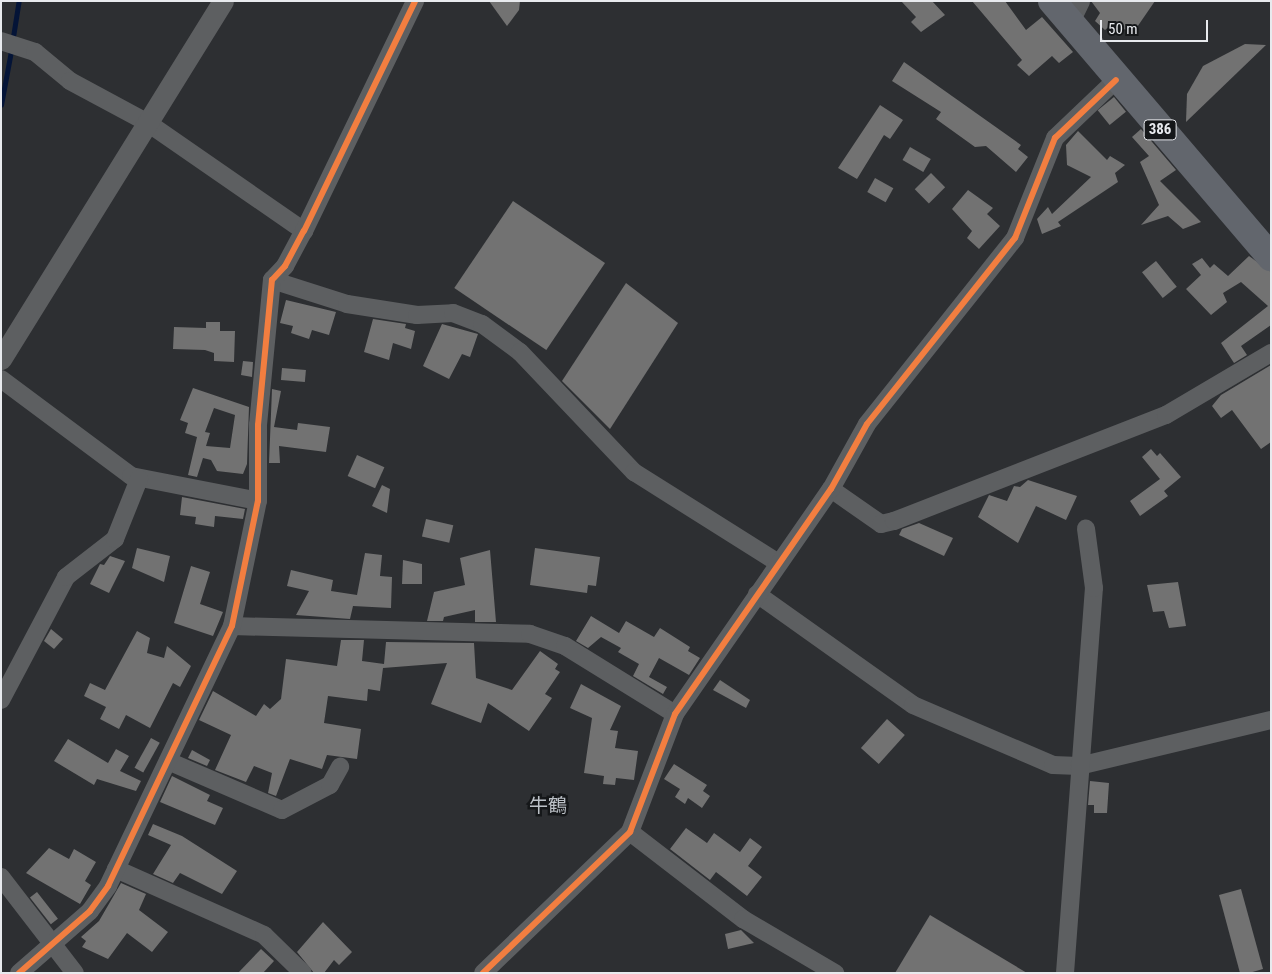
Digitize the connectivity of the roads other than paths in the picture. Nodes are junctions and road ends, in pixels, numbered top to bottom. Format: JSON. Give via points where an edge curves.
{"nodes":[{"id":1,"x":223,"y":1,"type":"edge"},
{"id":2,"x":415,"y":1,"type":"edge"},
{"id":3,"x":1052,"y":1,"type":"edge"},
{"id":4,"x":1076,"y":12,"type":"edge"},
{"id":5,"x":1,"y":40,"type":"edge"},
{"id":6,"x":1116,"y":80,"type":"junction"},
{"id":7,"x":148,"y":123,"type":"junction"},
{"id":8,"x":304,"y":231,"type":"junction"},
{"id":9,"x":1271,"y":257,"type":"edge"},
{"id":10,"x":272,"y":280,"type":"junction"},
{"id":11,"x":1271,"y":353,"type":"edge"},
{"id":12,"x":1,"y":359,"type":"edge"},
{"id":13,"x":1,"y":379,"type":"edge"},
{"id":14,"x":139,"y":479,"type":"junction"},
{"id":15,"x":831,"y":489,"type":"junction"},
{"id":16,"x":258,"y":501,"type":"junction"},
{"id":17,"x":1086,"y":529,"type":"dead end"},
{"id":18,"x":776,"y":562,"type":"junction"},
{"id":19,"x":756,"y":594,"type":"junction"},
{"id":20,"x":232,"y":626,"type":"junction"},
{"id":21,"x":1,"y":700,"type":"edge"},
{"id":22,"x":675,"y":714,"type":"junction"},
{"id":23,"x":1271,"y":720,"type":"edge"},
{"id":24,"x":168,"y":761,"type":"junction"},
{"id":25,"x":1079,"y":766,"type":"junction"},
{"id":26,"x":340,"y":767,"type":"dead end"},
{"id":27,"x":630,"y":832,"type":"junction"},
{"id":28,"x":116,"y":869,"type":"junction"},
{"id":29,"x":1,"y":877,"type":"edge"},
{"id":30,"x":52,"y":947,"type":"junction"},
{"id":31,"x":19,"y":973,"type":"edge"},
{"id":32,"x":75,"y":973,"type":"edge"},
{"id":33,"x":303,"y":973,"type":"edge"},
{"id":34,"x":482,"y":973,"type":"edge"},
{"id":35,"x":835,"y":973,"type":"edge"},
{"id":36,"x":1065,"y":973,"type":"edge"}],
"edges":[{"from":1,"to":7,"type":"street"},
{"from":2,"to":8,"type":"street"},
{"from":3,"to":4,"type":"highway","number":"386"},
{"from":4,"to":6,"type":"highway","number":"386"},
{"from":5,"to":7,"type":"street","via":[[35,52],[70,81]]},
{"from":6,"to":9,"type":"highway","number":"386"},
{"from":6,"to":15,"type":"street","via":[[1055,138],[1015,238],[867,424]]},
{"from":7,"to":8,"type":"street"},
{"from":7,"to":12,"type":"street"},
{"from":8,"to":10,"type":"street"},
{"from":10,"to":16,"type":"street","via":[[258,425]]},
{"from":10,"to":18,"type":"street","via":[[347,304],[417,315],[453,313],[482,324],[520,352],[634,472]]},
{"from":11,"to":15,"type":"street","via":[[1166,415],[894,521],[881,524]]},
{"from":13,"to":14,"type":"street"},
{"from":14,"to":16,"type":"street"},
{"from":14,"to":21,"type":"street","via":[[115,539],[66,577]]},
{"from":15,"to":18,"type":"street"},
{"from":16,"to":20,"type":"street"},
{"from":17,"to":25,"type":"street","via":[[1094,588]]},
{"from":18,"to":19,"type":"street"},
{"from":19,"to":22,"type":"street"},
{"from":19,"to":25,"type":"street","via":[[913,705],[1036,761]]},
{"from":20,"to":22,"type":"street","via":[[530,634],[565,646]]},
{"from":20,"to":24,"type":"street"},
{"from":22,"to":27,"type":"street"},
{"from":23,"to":25,"type":"street"},
{"from":24,"to":26,"type":"street","via":[[282,810],[330,785]]},
{"from":24,"to":28,"type":"street"},
{"from":25,"to":36,"type":"street"},
{"from":27,"to":34,"type":"street"},
{"from":27,"to":35,"type":"street","via":[[743,919]]},
{"from":28,"to":30,"type":"street","via":[[90,911]]},
{"from":28,"to":33,"type":"street","via":[[264,935]]},
{"from":29,"to":30,"type":"street"},
{"from":30,"to":31,"type":"street"},
{"from":30,"to":32,"type":"street"}]}
